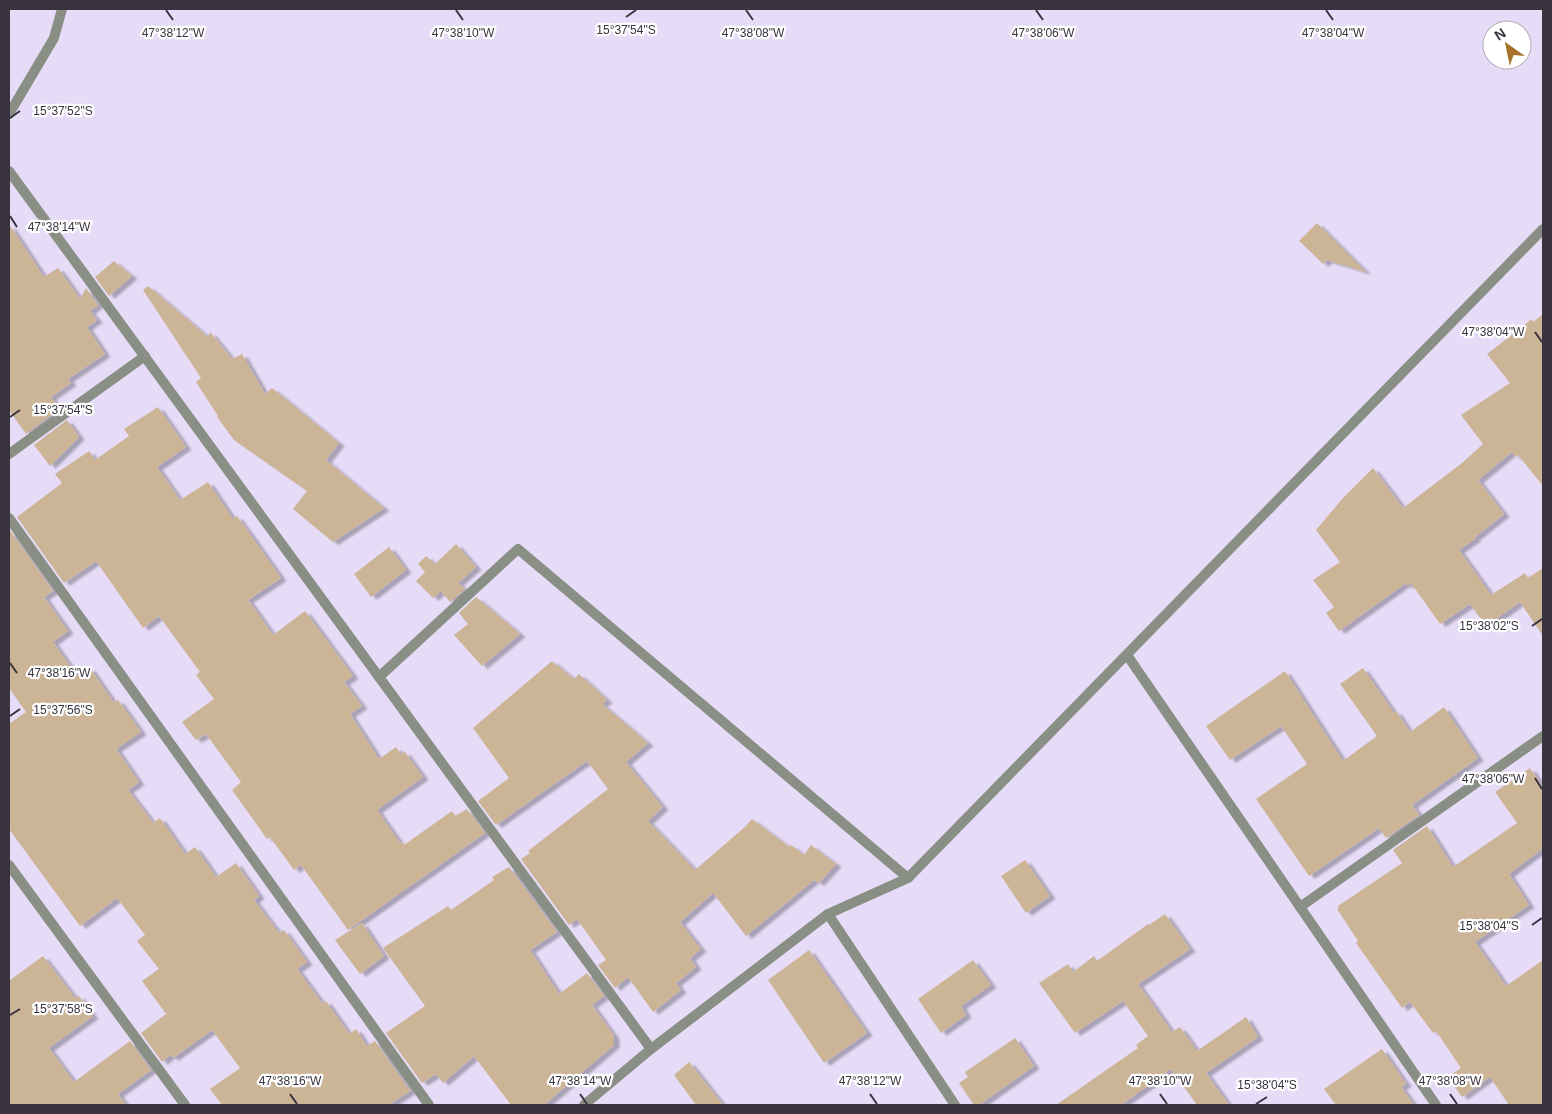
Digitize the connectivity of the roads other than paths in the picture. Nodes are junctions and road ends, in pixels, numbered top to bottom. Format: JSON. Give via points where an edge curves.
{"nodes":[{"id":1,"x":62,"y":9,"type":"edge"},
{"id":2,"x":9,"y":114,"type":"edge"},
{"id":3,"x":9,"y":171,"type":"edge"},
{"id":4,"x":1543,"y":229,"type":"edge"},
{"id":5,"x":145,"y":356,"type":"junction"},
{"id":6,"x":9,"y":454,"type":"edge"},
{"id":7,"x":9,"y":518,"type":"edge"},
{"id":8,"x":1127,"y":655,"type":"junction"},
{"id":9,"x":380,"y":677,"type":"junction"},
{"id":10,"x":1543,"y":736,"type":"edge"},
{"id":11,"x":9,"y":864,"type":"edge"},
{"id":12,"x":908,"y":878,"type":"junction"},
{"id":13,"x":1300,"y":907,"type":"junction"},
{"id":14,"x":828,"y":914,"type":"junction"},
{"id":15,"x":650,"y":1050,"type":"junction"},
{"id":16,"x":184,"y":1105,"type":"edge"},
{"id":17,"x":429,"y":1105,"type":"edge"},
{"id":18,"x":584,"y":1105,"type":"edge"},
{"id":19,"x":955,"y":1105,"type":"edge"},
{"id":20,"x":1436,"y":1105,"type":"edge"}],
"edges":[{"from":1,"to":2,"type":"street","via":[[54,38]]},
{"from":3,"to":5,"type":"street"},
{"from":4,"to":8,"type":"street"},
{"from":5,"to":6,"type":"street"},
{"from":5,"to":9,"type":"street"},
{"from":7,"to":17,"type":"street"},
{"from":8,"to":12,"type":"street"},
{"from":8,"to":13,"type":"street"},
{"from":9,"to":12,"type":"street","via":[[518,548]]},
{"from":9,"to":15,"type":"street"},
{"from":10,"to":13,"type":"street"},
{"from":11,"to":16,"type":"street"},
{"from":12,"to":14,"type":"street"},
{"from":13,"to":20,"type":"street"},
{"from":14,"to":15,"type":"street"},
{"from":14,"to":19,"type":"street"},
{"from":15,"to":18,"type":"street"}]}
